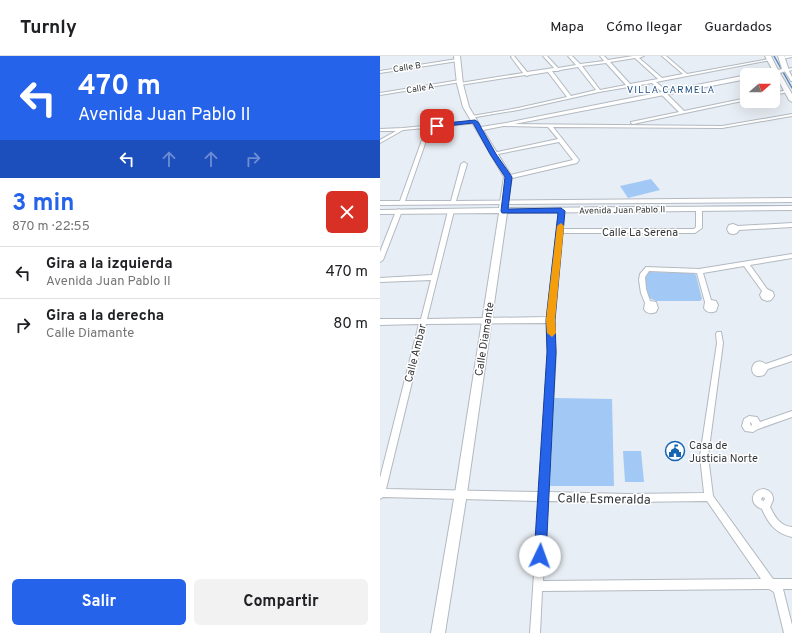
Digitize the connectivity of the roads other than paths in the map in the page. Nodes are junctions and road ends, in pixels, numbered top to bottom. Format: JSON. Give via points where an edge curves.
{"nodes":[{"id":1,"x":545,"y":56,"type":"edge"},
{"id":2,"x":570,"y":56,"type":"edge"},
{"id":3,"x":602,"y":56,"type":"edge"},
{"id":4,"x":642,"y":56,"type":"edge"},
{"id":5,"x":664,"y":56,"type":"edge"},
{"id":6,"x":792,"y":56,"type":"edge"},
{"id":7,"x":513,"y":57,"type":"dead end"},
{"id":8,"x":636,"y":57,"type":"edge"},
{"id":9,"x":781,"y":57,"type":"edge"},
{"id":10,"x":457,"y":58,"type":"edge"},
{"id":11,"x":769,"y":58,"type":"edge"},
{"id":12,"x":608,"y":62,"type":"junction"},
{"id":13,"x":580,"y":66,"type":"junction"},
{"id":14,"x":558,"y":70,"type":"junction"},
{"id":15,"x":783,"y":70,"type":"edge"},
{"id":16,"x":550,"y":71,"type":"junction"},
{"id":17,"x":380,"y":72,"type":"edge"},
{"id":18,"x":527,"y":74,"type":"junction"},
{"id":19,"x":686,"y":75,"type":"junction"},
{"id":20,"x":740,"y":78,"type":"edge"},
{"id":21,"x":661,"y":80,"type":"junction"},
{"id":22,"x":792,"y":80,"type":"edge"},
{"id":23,"x":654,"y":82,"type":"junction"},
{"id":24,"x":460,"y":83,"type":"junction"},
{"id":25,"x":630,"y":86,"type":"junction"},
{"id":26,"x":599,"y":91,"type":"junction"},
{"id":27,"x":787,"y":91,"type":"junction"},
{"id":28,"x":780,"y":92,"type":"edge"},
{"id":29,"x":380,"y":94,"type":"edge"},
{"id":30,"x":665,"y":94,"type":"junction"},
{"id":31,"x":570,"y":98,"type":"junction"},
{"id":32,"x":740,"y":100,"type":"edge"},
{"id":33,"x":792,"y":100,"type":"edge"},
{"id":34,"x":682,"y":112,"type":"junction"},
{"id":35,"x":792,"y":115,"type":"edge"},
{"id":36,"x":473,"y":119,"type":"junction"},
{"id":37,"x":506,"y":125,"type":"junction"},
{"id":38,"x":550,"y":126,"type":"junction"},
{"id":39,"x":617,"y":126,"type":"junction"},
{"id":40,"x":403,"y":129,"type":"junction"},
{"id":41,"x":478,"y":129,"type":"junction"},
{"id":42,"x":380,"y":130,"type":"edge"},
{"id":43,"x":560,"y":140,"type":"junction"},
{"id":44,"x":424,"y":141,"type":"dead end"},
{"id":45,"x":380,"y":142,"type":"edge"},
{"id":46,"x":493,"y":154,"type":"junction"},
{"id":47,"x":464,"y":164,"type":"dead end"},
{"id":48,"x":508,"y":177,"type":"junction"},
{"id":49,"x":792,"y":200,"type":"edge"},
{"id":50,"x":380,"y":202,"type":"edge"},
{"id":51,"x":402,"y":202,"type":"junction"},
{"id":52,"x":454,"y":202,"type":"junction"},
{"id":53,"x":504,"y":207,"type":"junction"},
{"id":54,"x":792,"y":208,"type":"edge"},
{"id":55,"x":699,"y":209,"type":"junction"},
{"id":56,"x":451,"y":211,"type":"junction"},
{"id":57,"x":561,"y":211,"type":"junction"},
{"id":58,"x":380,"y":212,"type":"edge"},
{"id":59,"x":399,"y":212,"type":"junction"},
{"id":60,"x":792,"y":225,"type":"edge"},
{"id":61,"x":736,"y":228,"type":"dead end"},
{"id":62,"x":560,"y":231,"type":"junction"},
{"id":63,"x":792,"y":256,"type":"edge"},
{"id":64,"x":380,"y":260,"type":"edge"},
{"id":65,"x":746,"y":264,"type":"junction"},
{"id":66,"x":699,"y":271,"type":"junction"},
{"id":67,"x":434,"y":277,"type":"junction"},
{"id":68,"x":380,"y":280,"type":"edge"},
{"id":69,"x":765,"y":291,"type":"dead end"},
{"id":70,"x":709,"y":303,"type":"dead end"},
{"id":71,"x":649,"y":304,"type":"dead end"},
{"id":72,"x":487,"y":319,"type":"junction"},
{"id":73,"x":550,"y":320,"type":"junction"},
{"id":74,"x":380,"y":322,"type":"edge"},
{"id":75,"x":423,"y":322,"type":"junction"},
{"id":76,"x":719,"y":334,"type":"dead end"},
{"id":77,"x":792,"y":358,"type":"edge"},
{"id":78,"x":764,"y":368,"type":"dead end"},
{"id":79,"x":792,"y":414,"type":"edge"},
{"id":80,"x":757,"y":426,"type":"dead end"},
{"id":81,"x":461,"y":493,"type":"junction"},
{"id":82,"x":380,"y":494,"type":"edge"},
{"id":83,"x":709,"y":496,"type":"junction"},
{"id":84,"x":543,"y":497,"type":"junction"},
{"id":85,"x":765,"y":505,"type":"dead end"},
{"id":86,"x":792,"y":532,"type":"edge"},
{"id":87,"x":770,"y":584,"type":"junction"},
{"id":88,"x":792,"y":584,"type":"edge"},
{"id":89,"x":538,"y":586,"type":"junction"},
{"id":90,"x":438,"y":633,"type":"edge"},
{"id":91,"x":535,"y":633,"type":"edge"},
{"id":92,"x":789,"y":633,"type":"edge"}],
"edges":[{"from":1,"to":14,"type":"street"},
{"from":2,"to":13,"type":"street"},
{"from":3,"to":12,"type":"street"},
{"from":4,"to":8,"type":"street","name":"Calle A"},
{"from":5,"to":19,"type":"street"},
{"from":6,"to":9,"type":"street"},
{"from":7,"to":18,"type":"street"},
{"from":8,"to":12,"type":"street","name":"Calle A"},
{"from":8,"to":21,"type":"street"},
{"from":9,"to":15,"type":"street"},
{"from":10,"to":17,"type":"street","name":"Calle B"},
{"from":10,"to":24,"type":"street"},
{"from":11,"to":15,"type":"street"},
{"from":11,"to":19,"type":"street"},
{"from":12,"to":13,"type":"street","name":"Calle A"},
{"from":12,"to":25,"type":"street"},
{"from":13,"to":14,"type":"street","name":"Calle A"},
{"from":13,"to":26,"type":"street"},
{"from":14,"to":16,"type":"street","name":"Calle A"},
{"from":15,"to":22,"type":"street"},
{"from":15,"to":27,"type":"street"},
{"from":16,"to":18,"type":"street","name":"Calle A"},
{"from":16,"to":31,"type":"street"},
{"from":18,"to":24,"type":"street","name":"Calle A"},
{"from":19,"to":21,"type":"street"},
{"from":20,"to":30,"type":"street"},
{"from":21,"to":23,"type":"street"},
{"from":23,"to":25,"type":"street"},
{"from":23,"to":30,"type":"street"},
{"from":24,"to":29,"type":"street","name":"Calle A"},
{"from":24,"to":36,"type":"street","via":[[466,107]]},
{"from":25,"to":26,"type":"street"},
{"from":26,"to":31,"type":"street"},
{"from":27,"to":28,"type":"street"},
{"from":27,"to":33,"type":"street"},
{"from":30,"to":34,"type":"street"},
{"from":30,"to":37,"type":"street"},
{"from":31,"to":36,"type":"street"},
{"from":32,"to":34,"type":"street"},
{"from":34,"to":39,"type":"street"},
{"from":35,"to":39,"type":"street","via":[[722,127]]},
{"from":36,"to":40,"type":"street"},
{"from":36,"to":41,"type":"street"},
{"from":37,"to":38,"type":"street"},
{"from":37,"to":41,"type":"street"},
{"from":38,"to":39,"type":"street"},
{"from":38,"to":43,"type":"street"},
{"from":40,"to":42,"type":"street"},
{"from":40,"to":45,"type":"street"},
{"from":41,"to":46,"type":"street"},
{"from":43,"to":46,"type":"street"},
{"from":43,"to":48,"type":"street","via":[[575,162]]},
{"from":44,"to":51,"type":"street"},
{"from":46,"to":48,"type":"street"},
{"from":47,"to":52,"type":"street"},
{"from":48,"to":53,"type":"street","name":"Calle Diamante"},
{"from":49,"to":53,"type":"street"},
{"from":50,"to":51,"type":"street"},
{"from":51,"to":52,"type":"street"},
{"from":52,"to":53,"type":"street"},
{"from":53,"to":56,"type":"street","name":"Avenida Juan Pablo II"},
{"from":53,"to":57,"type":"street","name":"Avenida Juan Pablo II"},
{"from":53,"to":72,"type":"street","name":"Calle Diamante"},
{"from":54,"to":55,"type":"street","name":"Avenida Juan Pablo II"},
{"from":55,"to":57,"type":"street","name":"Avenida Juan Pablo II"},
{"from":55,"to":62,"type":"street","name":"Calle La Serena","via":[[699,228],[695,232]]},
{"from":56,"to":59,"type":"street","name":"Avenida Juan Pablo II"},
{"from":56,"to":67,"type":"street","name":"Calle Ambar"},
{"from":57,"to":62,"type":"street"},
{"from":58,"to":59,"type":"street","name":"Avenida Juan Pablo II"},
{"from":59,"to":64,"type":"street"},
{"from":60,"to":61,"type":"street"},
{"from":62,"to":73,"type":"street"},
{"from":63,"to":65,"type":"street"},
{"from":65,"to":66,"type":"street"},
{"from":65,"to":69,"type":"street"},
{"from":66,"to":70,"type":"street"},
{"from":66,"to":71,"type":"street","via":[[648,269],[642,277],[644,293]]},
{"from":67,"to":68,"type":"street"},
{"from":67,"to":75,"type":"street","name":"Calle Ambar"},
{"from":72,"to":73,"type":"street"},
{"from":72,"to":75,"type":"street"},
{"from":72,"to":81,"type":"street","name":"Calle Diamante"},
{"from":73,"to":84,"type":"street","via":[[552,352]]},
{"from":74,"to":75,"type":"street"},
{"from":75,"to":82,"type":"street","name":"Calle Ambar"},
{"from":76,"to":83,"type":"street","via":[[720,343],[704,456]]},
{"from":77,"to":78,"type":"street"},
{"from":79,"to":80,"type":"street"},
{"from":81,"to":82,"type":"street","name":"Calle Esmeralda"},
{"from":81,"to":84,"type":"street","name":"Calle Esmeralda"},
{"from":81,"to":90,"type":"street","name":"Calle Diamante"},
{"from":83,"to":84,"type":"street","name":"Calle Esmeralda","via":[[651,499]]},
{"from":83,"to":87,"type":"street"},
{"from":84,"to":89,"type":"street"},
{"from":85,"to":86,"type":"street","via":[[781,530]]},
{"from":87,"to":88,"type":"street"},
{"from":87,"to":89,"type":"street"},
{"from":87,"to":92,"type":"street","via":[[778,589]]},
{"from":89,"to":91,"type":"street"}]}
